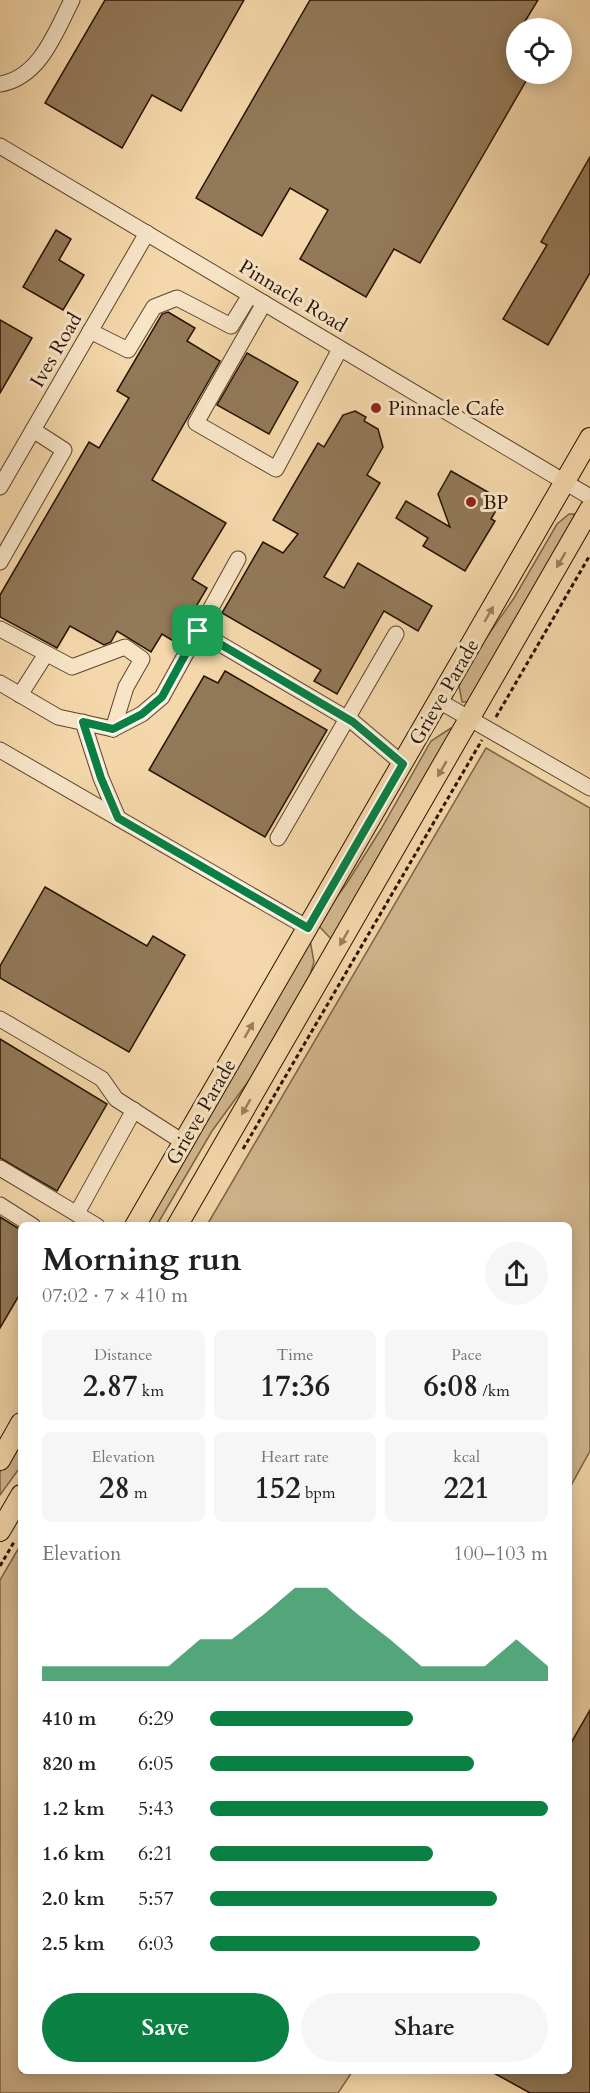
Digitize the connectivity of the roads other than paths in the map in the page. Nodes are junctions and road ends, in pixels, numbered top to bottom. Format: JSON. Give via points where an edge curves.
{"nodes":[{"id":1,"x":72,"y":0,"type":"edge"},
{"id":2,"x":0,"y":84,"type":"edge"},
{"id":3,"x":0,"y":146,"type":"edge"},
{"id":4,"x":147,"y":233,"type":"junction"},
{"id":5,"x":257,"y":299,"type":"junction"},
{"id":6,"x":90,"y":331,"type":"junction"},
{"id":7,"x":340,"y":348,"type":"junction"},
{"id":8,"x":33,"y":430,"type":"junction"},
{"id":9,"x":590,"y":438,"type":"edge"},
{"id":10,"x":565,"y":482,"type":"junction"},
{"id":11,"x":0,"y":487,"type":"edge"},
{"id":12,"x":590,"y":497,"type":"edge"},
{"id":13,"x":590,"y":509,"type":"edge"},
{"id":14,"x":238,"y":560,"type":"dead end"},
{"id":15,"x":0,"y":562,"type":"edge"},
{"id":16,"x":0,"y":629,"type":"edge"},
{"id":17,"x":198,"y":631,"type":"junction"},
{"id":18,"x":396,"y":634,"type":"dead end"},
{"id":19,"x":46,"y":654,"type":"junction"},
{"id":20,"x":0,"y":683,"type":"edge"},
{"id":21,"x":20,"y":695,"type":"junction"},
{"id":22,"x":439,"y":701,"type":"junction"},
{"id":23,"x":346,"y":718,"type":"junction"},
{"id":24,"x":471,"y":718,"type":"junction"},
{"id":25,"x":83,"y":722,"type":"junction"},
{"id":26,"x":113,"y":729,"type":"junction"},
{"id":27,"x":0,"y":750,"type":"edge"},
{"id":28,"x":403,"y":764,"type":"junction"},
{"id":29,"x":590,"y":788,"type":"edge"},
{"id":30,"x":118,"y":818,"type":"junction"},
{"id":31,"x":278,"y":838,"type":"dead end"},
{"id":32,"x":308,"y":928,"type":"junction"},
{"id":33,"x":0,"y":1019,"type":"edge"},
{"id":34,"x":134,"y":1110,"type":"junction"},
{"id":35,"x":183,"y":1142,"type":"junction"},
{"id":36,"x":0,"y":1168,"type":"edge"},
{"id":37,"x":0,"y":1205,"type":"edge"},
{"id":38,"x":77,"y":1213,"type":"junction"},
{"id":39,"x":27,"y":1222,"type":"edge"},
{"id":40,"x":91,"y":1222,"type":"edge"},
{"id":41,"x":137,"y":1222,"type":"edge"},
{"id":42,"x":179,"y":1222,"type":"edge"},
{"id":43,"x":18,"y":1428,"type":"edge"},
{"id":44,"x":0,"y":1460,"type":"edge"},
{"id":45,"x":18,"y":1504,"type":"edge"},
{"id":46,"x":8,"y":1535,"type":"edge"}],
"edges":[{"from":1,"to":2,"type":"street","via":[[47,48],[27,73]]},
{"from":3,"to":4,"type":"street","name":"Pinnacle Road"},
{"from":4,"to":5,"type":"street","name":"Pinnacle Road"},
{"from":4,"to":6,"type":"street","name":"Ives Road"},
{"from":5,"to":6,"type":"street","via":[[231,326],[177,298],[154,307],[128,351]]},
{"from":5,"to":7,"type":"street","name":"Pinnacle Road"},
{"from":5,"to":7,"type":"street","via":[[196,423],[276,469]]},
{"from":6,"to":8,"type":"street","name":"Ives Road"},
{"from":7,"to":10,"type":"street","name":"Pinnacle Road"},
{"from":8,"to":11,"type":"street","name":"Ives Road"},
{"from":8,"to":15,"type":"street","via":[[64,450]]},
{"from":9,"to":10,"type":"main road","name":"Grieve Parade"},
{"from":10,"to":12,"type":"street","name":"Pinnacle Road"},
{"from":22,"to":10,"type":"main road","name":"Grieve Parade","one_way":true},
{"from":13,"to":24,"type":"main road","name":"Grieve Parade","one_way":true},
{"from":14,"to":17,"type":"street"},
{"from":16,"to":19,"type":"street"},
{"from":17,"to":23,"type":"street"},
{"from":17,"to":26,"type":"street","via":[[162,697],[142,714]]},
{"from":18,"to":23,"type":"street"},
{"from":19,"to":21,"type":"street"},
{"from":19,"to":26,"type":"street","via":[[72,666],[125,647],[142,658],[126,687]]},
{"from":20,"to":21,"type":"street"},
{"from":21,"to":25,"type":"street","via":[[58,717]]},
{"from":22,"to":24,"type":"street"},
{"from":22,"to":28,"type":"main road","name":"Grieve Parade"},
{"from":23,"to":28,"type":"street"},
{"from":23,"to":31,"type":"street"},
{"from":24,"to":29,"type":"street"},
{"from":24,"to":42,"type":"main road","name":"Grieve Parade","one_way":true},
{"from":25,"to":26,"type":"street"},
{"from":25,"to":30,"type":"street"},
{"from":27,"to":30,"type":"street"},
{"from":28,"to":32,"type":"main road","name":"Grieve Parade"},
{"from":30,"to":32,"type":"street"},
{"from":35,"to":32,"type":"main road","name":"Grieve Parade","one_way":true},
{"from":33,"to":34,"type":"street","via":[[102,1079],[116,1099]]},
{"from":34,"to":35,"type":"street"},
{"from":34,"to":38,"type":"street"},
{"from":35,"to":41,"type":"main road","name":"Grieve Parade"},
{"from":36,"to":38,"type":"street"},
{"from":37,"to":39,"type":"street"},
{"from":38,"to":40,"type":"street"},
{"from":43,"to":44,"type":"main road"},
{"from":45,"to":46,"type":"main road"}]}
